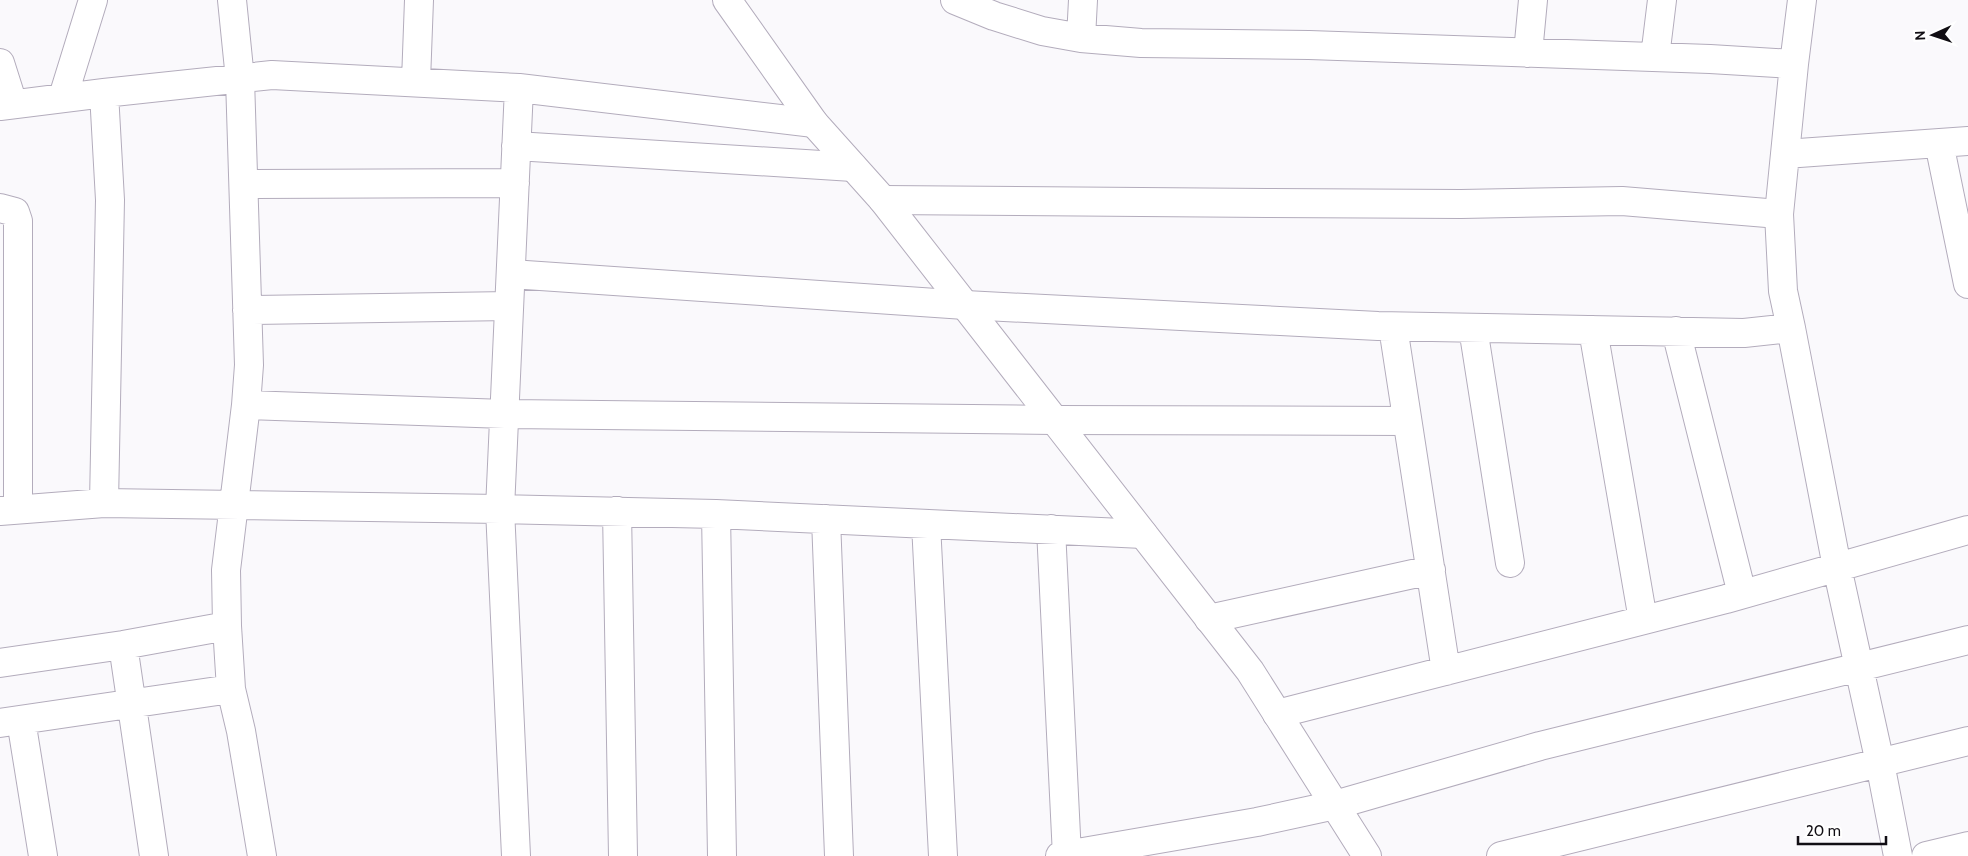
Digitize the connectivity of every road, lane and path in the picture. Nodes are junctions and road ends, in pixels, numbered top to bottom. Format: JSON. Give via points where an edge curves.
{"nodes":[{"id":1,"x":93,"y":0,"type":"edge"},
{"id":2,"x":232,"y":0,"type":"edge"},
{"id":3,"x":419,"y":0,"type":"edge"},
{"id":4,"x":727,"y":0,"type":"edge"},
{"id":5,"x":956,"y":0,"type":"edge"},
{"id":6,"x":1083,"y":0,"type":"edge"},
{"id":7,"x":1534,"y":0,"type":"edge"},
{"id":8,"x":1662,"y":0,"type":"edge"},
{"id":9,"x":1802,"y":0,"type":"edge"},
{"id":10,"x":1080,"y":38,"type":"junction"},
{"id":11,"x":1528,"y":53,"type":"junction"},
{"id":12,"x":1655,"y":57,"type":"junction"},
{"id":13,"x":0,"y":63,"type":"edge"},
{"id":14,"x":1794,"y":64,"type":"junction"},
{"id":15,"x":240,"y":79,"type":"junction"},
{"id":16,"x":416,"y":82,"type":"junction"},
{"id":17,"x":519,"y":88,"type":"junction"},
{"id":18,"x":104,"y":93,"type":"junction"},
{"id":19,"x":63,"y":97,"type":"junction"},
{"id":20,"x":7,"y":105,"type":"edge"},
{"id":21,"x":814,"y":123,"type":"junction"},
{"id":22,"x":1968,"y":141,"type":"edge"},
{"id":23,"x":1940,"y":143,"type":"junction"},
{"id":24,"x":516,"y":146,"type":"junction"},
{"id":25,"x":1785,"y":154,"type":"junction"},
{"id":26,"x":854,"y":167,"type":"junction"},
{"id":27,"x":515,"y":183,"type":"junction"},
{"id":28,"x":244,"y":184,"type":"junction"},
{"id":29,"x":883,"y":200,"type":"junction"},
{"id":30,"x":0,"y":208,"type":"edge"},
{"id":31,"x":1778,"y":214,"type":"junction"},
{"id":32,"x":511,"y":274,"type":"junction"},
{"id":33,"x":1968,"y":284,"type":"edge"},
{"id":34,"x":965,"y":305,"type":"junction"},
{"id":35,"x":509,"y":306,"type":"junction"},
{"id":36,"x":9,"y":307,"type":"edge"},
{"id":37,"x":247,"y":310,"type":"junction"},
{"id":38,"x":1393,"y":326,"type":"junction"},
{"id":39,"x":1473,"y":328,"type":"junction"},
{"id":40,"x":1791,"y":328,"type":"junction"},
{"id":41,"x":1593,"y":330,"type":"junction"},
{"id":42,"x":1676,"y":331,"type":"junction"},
{"id":43,"x":9,"y":405,"type":"edge"},
{"id":44,"x":246,"y":405,"type":"junction"},
{"id":45,"x":504,"y":414,"type":"junction"},
{"id":46,"x":1053,"y":420,"type":"junction"},
{"id":47,"x":1408,"y":421,"type":"junction"},
{"id":48,"x":104,"y":503,"type":"junction"},
{"id":49,"x":232,"y":504,"type":"junction"},
{"id":50,"x":500,"y":509,"type":"junction"},
{"id":51,"x":9,"y":510,"type":"edge"},
{"id":52,"x":617,"y":512,"type":"junction"},
{"id":53,"x":716,"y":514,"type":"junction"},
{"id":54,"x":826,"y":518,"type":"junction"},
{"id":55,"x":926,"y":524,"type":"junction"},
{"id":56,"x":1051,"y":530,"type":"junction"},
{"id":57,"x":1968,"y":530,"type":"edge"},
{"id":58,"x":1143,"y":534,"type":"junction"},
{"id":59,"x":1510,"y":563,"type":"dead end"},
{"id":60,"x":1836,"y":567,"type":"junction"},
{"id":61,"x":1431,"y":570,"type":"junction"},
{"id":62,"x":1742,"y":594,"type":"junction"},
{"id":63,"x":1209,"y":620,"type":"junction"},
{"id":64,"x":1644,"y":620,"type":"junction"},
{"id":65,"x":227,"y":626,"type":"junction"},
{"id":66,"x":1968,"y":640,"type":"edge"},
{"id":67,"x":122,"y":645,"type":"junction"},
{"id":68,"x":0,"y":663,"type":"edge"},
{"id":69,"x":1857,"y":667,"type":"junction"},
{"id":70,"x":1446,"y":671,"type":"junction"},
{"id":71,"x":231,"y":689,"type":"junction"},
{"id":72,"x":132,"y":704,"type":"junction"},
{"id":73,"x":1277,"y":714,"type":"junction"},
{"id":74,"x":10,"y":722,"type":"edge"},
{"id":75,"x":1968,"y":741,"type":"edge"},
{"id":76,"x":1880,"y":763,"type":"junction"},
{"id":77,"x":1335,"y":805,"type":"junction"},
{"id":78,"x":1968,"y":846,"type":"edge"},
{"id":79,"x":43,"y":856,"type":"edge"},
{"id":80,"x":154,"y":856,"type":"edge"},
{"id":81,"x":262,"y":856,"type":"edge"},
{"id":82,"x":516,"y":856,"type":"edge"},
{"id":83,"x":623,"y":856,"type":"edge"},
{"id":84,"x":722,"y":856,"type":"edge"},
{"id":85,"x":839,"y":856,"type":"edge"},
{"id":86,"x":943,"y":856,"type":"edge"},
{"id":87,"x":1065,"y":856,"type":"edge"},
{"id":88,"x":1367,"y":856,"type":"edge"},
{"id":89,"x":1501,"y":856,"type":"edge"},
{"id":90,"x":1898,"y":856,"type":"edge"},
{"id":91,"x":1926,"y":856,"type":"edge"}],
"edges":[{"from":1,"to":19,"type":"street"},
{"from":2,"to":15,"type":"street"},
{"from":3,"to":16,"type":"street"},
{"from":4,"to":21,"type":"street"},
{"from":5,"to":10,"type":"street","via":[[1042,31]]},
{"from":6,"to":10,"type":"street"},
{"from":7,"to":11,"type":"street"},
{"from":8,"to":12,"type":"street"},
{"from":9,"to":14,"type":"street"},
{"from":10,"to":11,"type":"street","via":[[1141,44],[1309,45]]},
{"from":11,"to":12,"type":"street"},
{"from":12,"to":14,"type":"street"},
{"from":13,"to":20,"type":"street"},
{"from":14,"to":25,"type":"street"},
{"from":15,"to":16,"type":"street","via":[[272,75]]},
{"from":15,"to":18,"type":"street"},
{"from":15,"to":28,"type":"street"},
{"from":16,"to":17,"type":"street"},
{"from":17,"to":21,"type":"street"},
{"from":17,"to":24,"type":"street"},
{"from":18,"to":19,"type":"street"},
{"from":18,"to":48,"type":"street","via":[[110,200]]},
{"from":19,"to":20,"type":"street"},
{"from":21,"to":26,"type":"street"},
{"from":22,"to":23,"type":"street"},
{"from":23,"to":25,"type":"street"},
{"from":23,"to":33,"type":"street"},
{"from":24,"to":26,"type":"street"},
{"from":24,"to":27,"type":"street"},
{"from":25,"to":31,"type":"street"},
{"from":26,"to":29,"type":"street"},
{"from":27,"to":28,"type":"street"},
{"from":27,"to":32,"type":"street"},
{"from":28,"to":37,"type":"street"},
{"from":29,"to":31,"type":"street","via":[[1287,204],[1622,201]]},
{"from":29,"to":34,"type":"street"},
{"from":30,"to":36,"type":"street","via":[[15,212],[18,221]]},
{"from":31,"to":40,"type":"street","via":[[1783,291]]},
{"from":32,"to":34,"type":"street"},
{"from":32,"to":35,"type":"street"},
{"from":34,"to":38,"type":"street"},
{"from":34,"to":46,"type":"street"},
{"from":35,"to":37,"type":"street"},
{"from":35,"to":45,"type":"street"},
{"from":36,"to":43,"type":"street"},
{"from":37,"to":44,"type":"street","via":[[249,365]]},
{"from":38,"to":39,"type":"street"},
{"from":38,"to":47,"type":"street"},
{"from":39,"to":41,"type":"street"},
{"from":39,"to":59,"type":"street"},
{"from":40,"to":42,"type":"street","via":[[1744,333]]},
{"from":40,"to":60,"type":"street"},
{"from":41,"to":42,"type":"street"},
{"from":41,"to":64,"type":"street"},
{"from":42,"to":62,"type":"street"},
{"from":43,"to":51,"type":"street"},
{"from":44,"to":45,"type":"street"},
{"from":44,"to":49,"type":"street"},
{"from":45,"to":46,"type":"street"},
{"from":45,"to":50,"type":"street"},
{"from":46,"to":47,"type":"street"},
{"from":46,"to":58,"type":"street"},
{"from":47,"to":61,"type":"street"},
{"from":48,"to":49,"type":"street"},
{"from":48,"to":51,"type":"street"},
{"from":49,"to":50,"type":"street"},
{"from":49,"to":65,"type":"street","via":[[226,570]]},
{"from":50,"to":52,"type":"street"},
{"from":50,"to":82,"type":"street"},
{"from":52,"to":53,"type":"street"},
{"from":52,"to":83,"type":"street"},
{"from":53,"to":54,"type":"street"},
{"from":53,"to":84,"type":"street"},
{"from":54,"to":55,"type":"street"},
{"from":54,"to":85,"type":"street"},
{"from":55,"to":56,"type":"street"},
{"from":55,"to":86,"type":"street"},
{"from":56,"to":58,"type":"street"},
{"from":56,"to":87,"type":"street"},
{"from":57,"to":60,"type":"street"},
{"from":58,"to":63,"type":"street"},
{"from":60,"to":62,"type":"street"},
{"from":60,"to":69,"type":"street"},
{"from":61,"to":63,"type":"street"},
{"from":61,"to":70,"type":"street"},
{"from":62,"to":64,"type":"street"},
{"from":63,"to":73,"type":"street","via":[[1250,671]]},
{"from":64,"to":70,"type":"street"},
{"from":65,"to":67,"type":"street"},
{"from":65,"to":71,"type":"street"},
{"from":66,"to":69,"type":"street"},
{"from":67,"to":68,"type":"street"},
{"from":67,"to":72,"type":"street"},
{"from":69,"to":76,"type":"street"},
{"from":69,"to":77,"type":"street","via":[[1540,746]]},
{"from":70,"to":73,"type":"street"},
{"from":71,"to":72,"type":"street"},
{"from":71,"to":81,"type":"street"},
{"from":72,"to":74,"type":"street"},
{"from":72,"to":80,"type":"street"},
{"from":73,"to":77,"type":"street"},
{"from":74,"to":79,"type":"street"},
{"from":75,"to":76,"type":"street"},
{"from":76,"to":89,"type":"street"},
{"from":76,"to":90,"type":"street"},
{"from":77,"to":87,"type":"street"},
{"from":77,"to":88,"type":"street"},
{"from":78,"to":91,"type":"street"}]}
